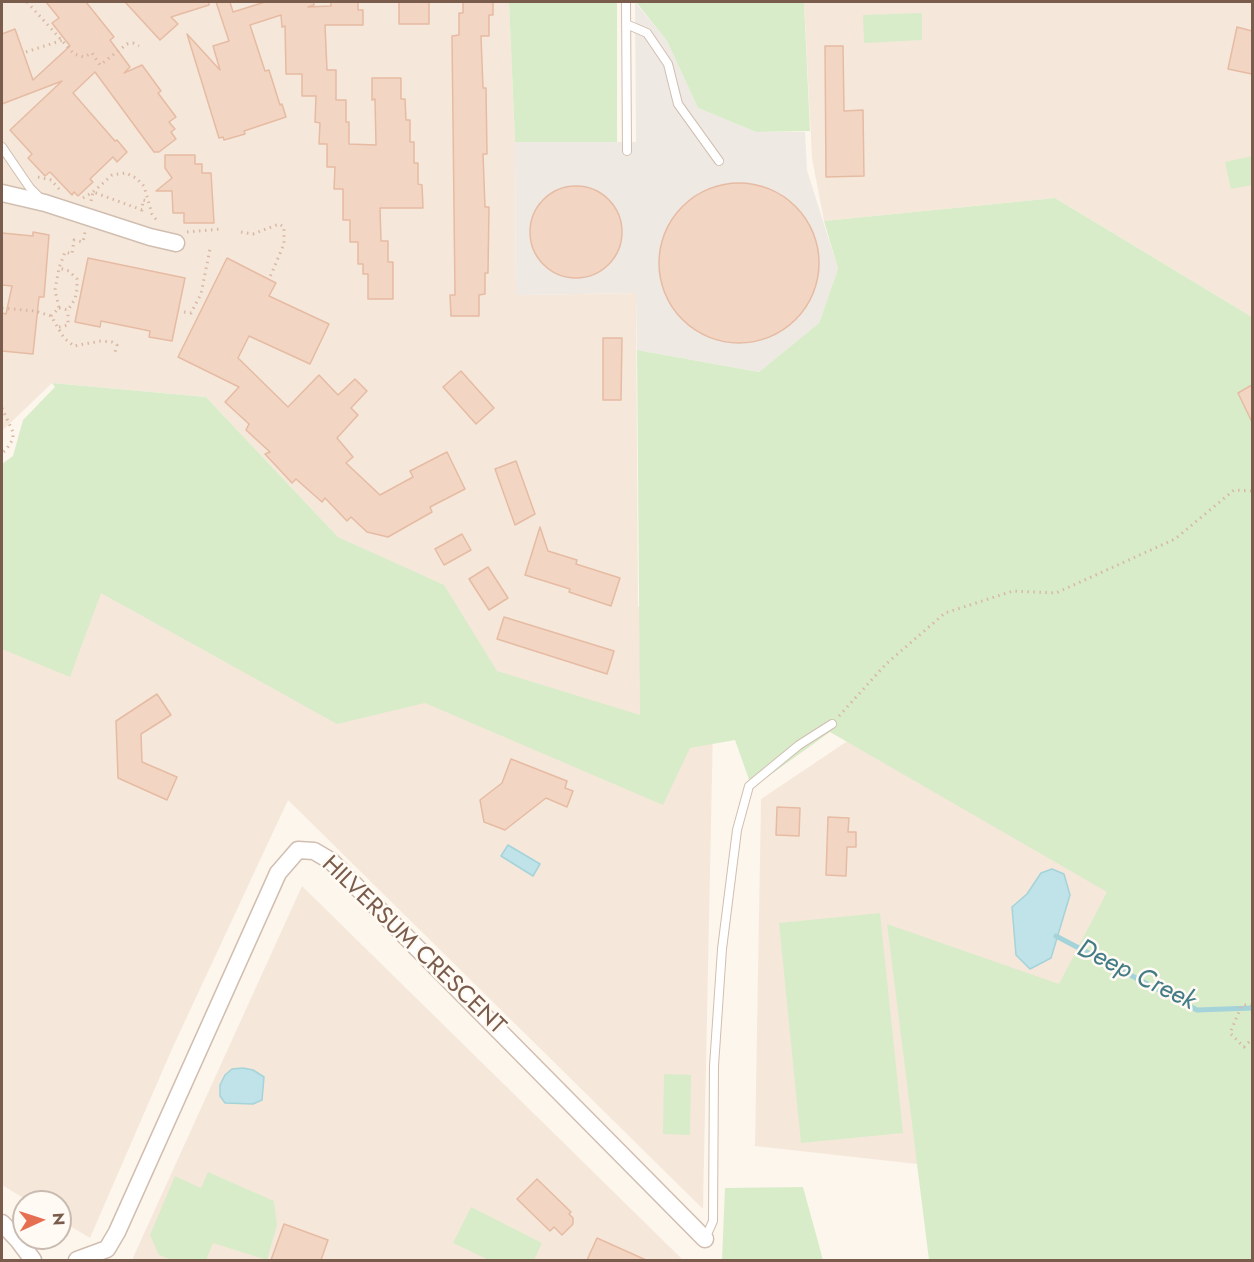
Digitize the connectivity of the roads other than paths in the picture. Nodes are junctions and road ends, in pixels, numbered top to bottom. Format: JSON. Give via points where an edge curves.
{"nodes":[{"id":1,"x":626,"y":2,"type":"edge"},
{"id":2,"x":626,"y":24,"type":"junction"},
{"id":3,"x":2,"y":147,"type":"edge"},
{"id":4,"x":627,"y":151,"type":"dead end"},
{"id":5,"x":719,"y":161,"type":"dead end"},
{"id":6,"x":2,"y":193,"type":"edge"},
{"id":7,"x":45,"y":203,"type":"junction"},
{"id":8,"x":177,"y":238,"type":"road end"},
{"id":9,"x":832,"y":724,"type":"road end"},
{"id":10,"x":2,"y":1223,"type":"edge"},
{"id":11,"x":705,"y":1239,"type":"joint"},
{"id":12,"x":33,"y":1260,"type":"edge"},
{"id":13,"x":77,"y":1260,"type":"edge"}],
"edges":[{"from":1,"to":2,"type":"lane"},
{"from":2,"to":4,"type":"lane"},
{"from":2,"to":5,"type":"lane","via":[[647,33],[668,64],[678,104]]},
{"from":3,"to":7,"type":"lane"},
{"from":6,"to":7,"type":"street"},
{"from":7,"to":8,"type":"street","via":[[150,237]]},
{"from":9,"to":11,"type":"lane","via":[[749,786],[737,830],[722,950],[714,1066],[713,1221]]},
{"from":10,"to":12,"type":"street"},
{"from":11,"to":13,"type":"street","name":"HILVERSUM CRESCENT","via":[[331,861],[314,851],[298,850],[278,873],[117,1232],[107,1249]]}]}
